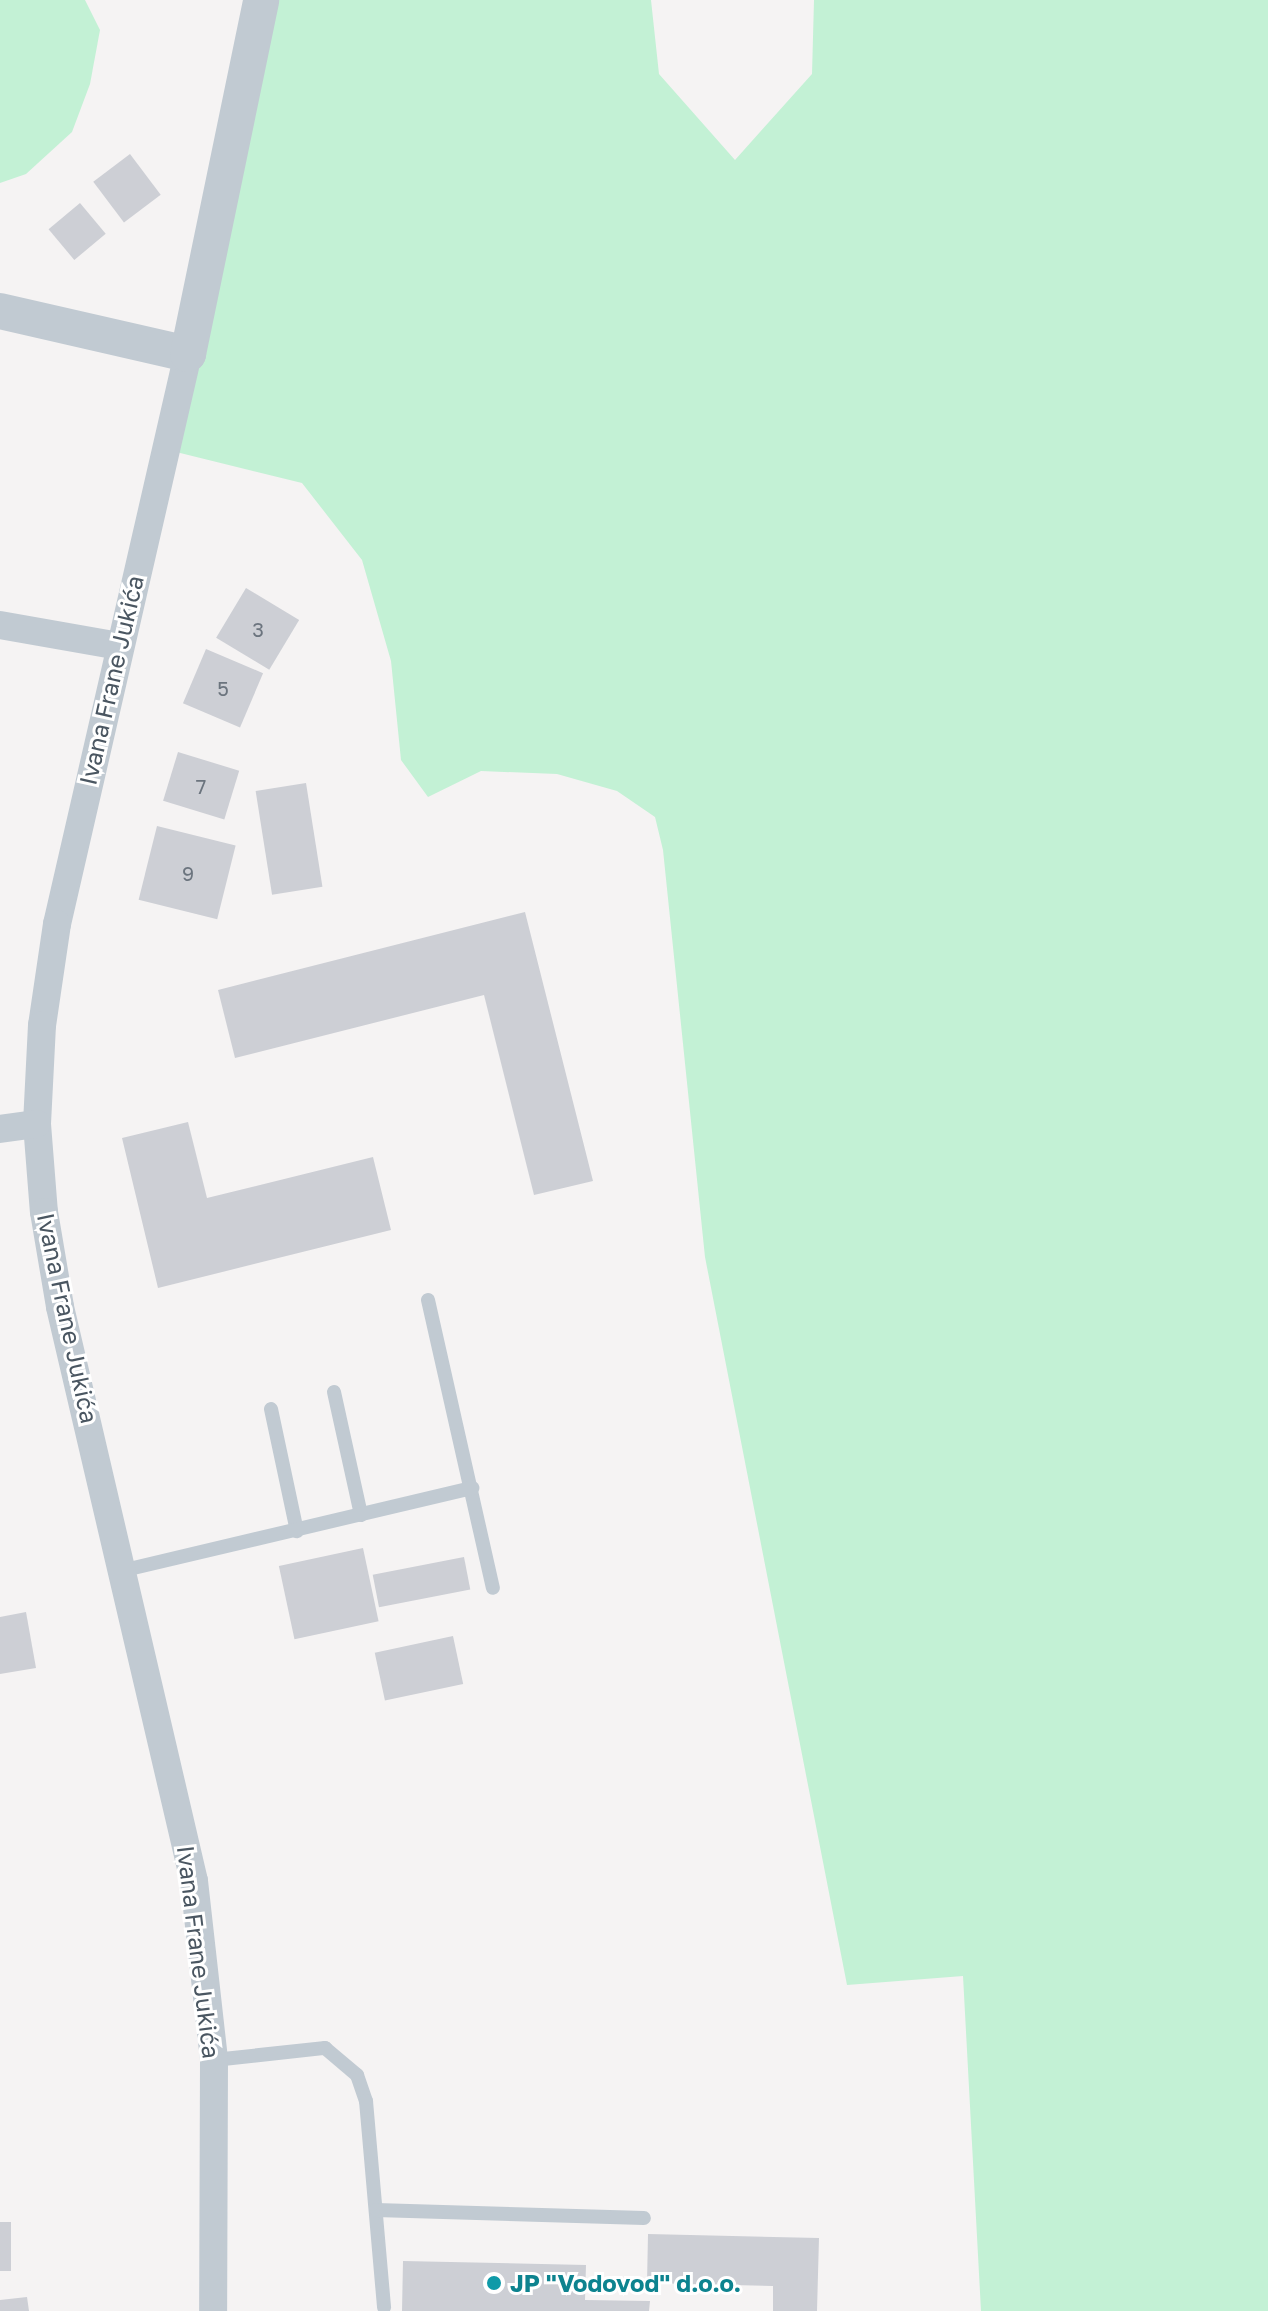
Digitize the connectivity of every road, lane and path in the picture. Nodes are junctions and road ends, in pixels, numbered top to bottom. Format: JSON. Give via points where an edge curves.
{"nodes":[{"id":1,"x":261,"y":0,"type":"edge"},
{"id":2,"x":0,"y":311,"type":"edge"},
{"id":3,"x":188,"y":354,"type":"junction"},
{"id":4,"x":0,"y":625,"type":"edge"},
{"id":5,"x":119,"y":646,"type":"junction"},
{"id":6,"x":37,"y":1124,"type":"junction"},
{"id":7,"x":0,"y":1129,"type":"edge"},
{"id":8,"x":428,"y":1300,"type":"dead end"},
{"id":9,"x":334,"y":1392,"type":"dead end"},
{"id":10,"x":271,"y":1409,"type":"dead end"},
{"id":11,"x":472,"y":1488,"type":"junction"},
{"id":12,"x":361,"y":1515,"type":"junction"},
{"id":13,"x":297,"y":1531,"type":"junction"},
{"id":14,"x":125,"y":1570,"type":"junction"},
{"id":15,"x":493,"y":1588,"type":"dead end"},
{"id":16,"x":214,"y":2060,"type":"junction"},
{"id":17,"x":376,"y":2210,"type":"junction"},
{"id":18,"x":644,"y":2218,"type":"dead end"},
{"id":19,"x":384,"y":2307,"type":"dead end"},
{"id":20,"x":213,"y":2311,"type":"edge"}],
"edges":[{"from":1,"to":3,"type":"street","name":"Ivana Frane Jukića"},
{"from":2,"to":3,"type":"street"},
{"from":3,"to":5,"type":"street","name":"Ivana Frane Jukića"},
{"from":4,"to":5,"type":"street"},
{"from":5,"to":6,"type":"street","name":"Ivana Frane Jukića","via":[[57,924],[42,1025]]},
{"from":6,"to":7,"type":"street"},
{"from":6,"to":14,"type":"street","name":"Ivana Frane Jukića","via":[[44,1212],[60,1307]]},
{"from":8,"to":11,"type":"lane"},
{"from":9,"to":12,"type":"lane"},
{"from":10,"to":13,"type":"lane"},
{"from":11,"to":12,"type":"lane"},
{"from":11,"to":15,"type":"lane"},
{"from":12,"to":13,"type":"lane"},
{"from":13,"to":14,"type":"lane"},
{"from":14,"to":16,"type":"street","name":"Ivana Frane Jukića","via":[[194,1881]]},
{"from":16,"to":17,"type":"lane","via":[[325,2048],[343,2058],[357,2075],[366,2101]]},
{"from":16,"to":20,"type":"street","name":"Ivana Frane Jukića"},
{"from":17,"to":18,"type":"lane"},
{"from":17,"to":19,"type":"lane"}]}
